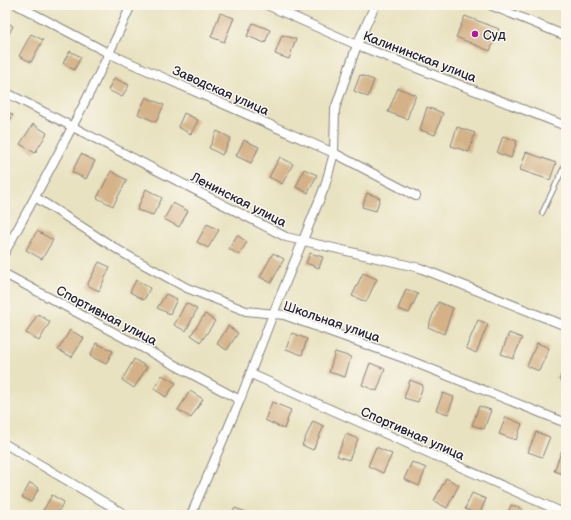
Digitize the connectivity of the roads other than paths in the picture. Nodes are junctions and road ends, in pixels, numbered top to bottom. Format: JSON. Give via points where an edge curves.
{"nodes":[{"id":1,"x":17,"y":5,"type":"edge"},
{"id":2,"x":130,"y":5,"type":"edge"},
{"id":3,"x":267,"y":5,"type":"edge"},
{"id":4,"x":375,"y":5,"type":"edge"},
{"id":5,"x":490,"y":5,"type":"edge"},
{"id":6,"x":566,"y":36,"type":"edge"},
{"id":7,"x":357,"y":45,"type":"junction"},
{"id":8,"x":110,"y":54,"type":"junction"},
{"id":9,"x":5,"y":92,"type":"edge"},
{"id":10,"x":566,"y":126,"type":"edge"},
{"id":11,"x":73,"y":127,"type":"junction"},
{"id":12,"x":334,"y":153,"type":"junction"},
{"id":13,"x":566,"y":163,"type":"edge"},
{"id":14,"x":416,"y":196,"type":"dead end"},
{"id":15,"x":35,"y":198,"type":"junction"},
{"id":16,"x":542,"y":213,"type":"dead end"},
{"id":17,"x":304,"y":240,"type":"junction"},
{"id":18,"x":5,"y":252,"type":"edge"},
{"id":19,"x":5,"y":274,"type":"edge"},
{"id":20,"x":273,"y":314,"type":"junction"},
{"id":21,"x":566,"y":326,"type":"edge"},
{"id":22,"x":251,"y":374,"type":"junction"},
{"id":23,"x":240,"y":400,"type":"junction"},
{"id":24,"x":566,"y":423,"type":"edge"},
{"id":25,"x":5,"y":444,"type":"edge"},
{"id":26,"x":566,"y":514,"type":"edge"},
{"id":27,"x":126,"y":515,"type":"edge"},
{"id":28,"x":192,"y":515,"type":"edge"}],
"edges":[{"from":1,"to":8,"type":"street","name":"Заводская улица"},
{"from":2,"to":8,"type":"street"},
{"from":3,"to":7,"type":"street","name":"Калининская улица"},
{"from":4,"to":7,"type":"street"},
{"from":5,"to":6,"type":"street"},
{"from":7,"to":10,"type":"street","name":"Калининская улица"},
{"from":7,"to":12,"type":"street","via":[[335,109]]},
{"from":8,"to":11,"type":"street"},
{"from":8,"to":12,"type":"street","name":"Заводская улица"},
{"from":9,"to":11,"type":"street","name":"Ленинская улица"},
{"from":11,"to":15,"type":"street"},
{"from":11,"to":17,"type":"street","name":"Ленинская улица","via":[[286,237]]},
{"from":12,"to":14,"type":"street","name":"Заводская улица"},
{"from":12,"to":17,"type":"street","via":[[325,186]]},
{"from":13,"to":16,"type":"lane"},
{"from":15,"to":18,"type":"street"},
{"from":15,"to":20,"type":"street","name":"Школьная улица","via":[[123,253],[187,288],[246,311]]},
{"from":17,"to":20,"type":"street"},
{"from":17,"to":21,"type":"street","name":"Ленинская улица","via":[[420,268]]},
{"from":19,"to":23,"type":"street","name":"Спортивная улица"},
{"from":20,"to":22,"type":"street"},
{"from":20,"to":24,"type":"street","name":"Школьная улица","via":[[284,315],[406,359]]},
{"from":22,"to":23,"type":"street"},
{"from":22,"to":26,"type":"street","name":"Спортивная улица"},
{"from":23,"to":28,"type":"street"},
{"from":25,"to":27,"type":"street"}]}
